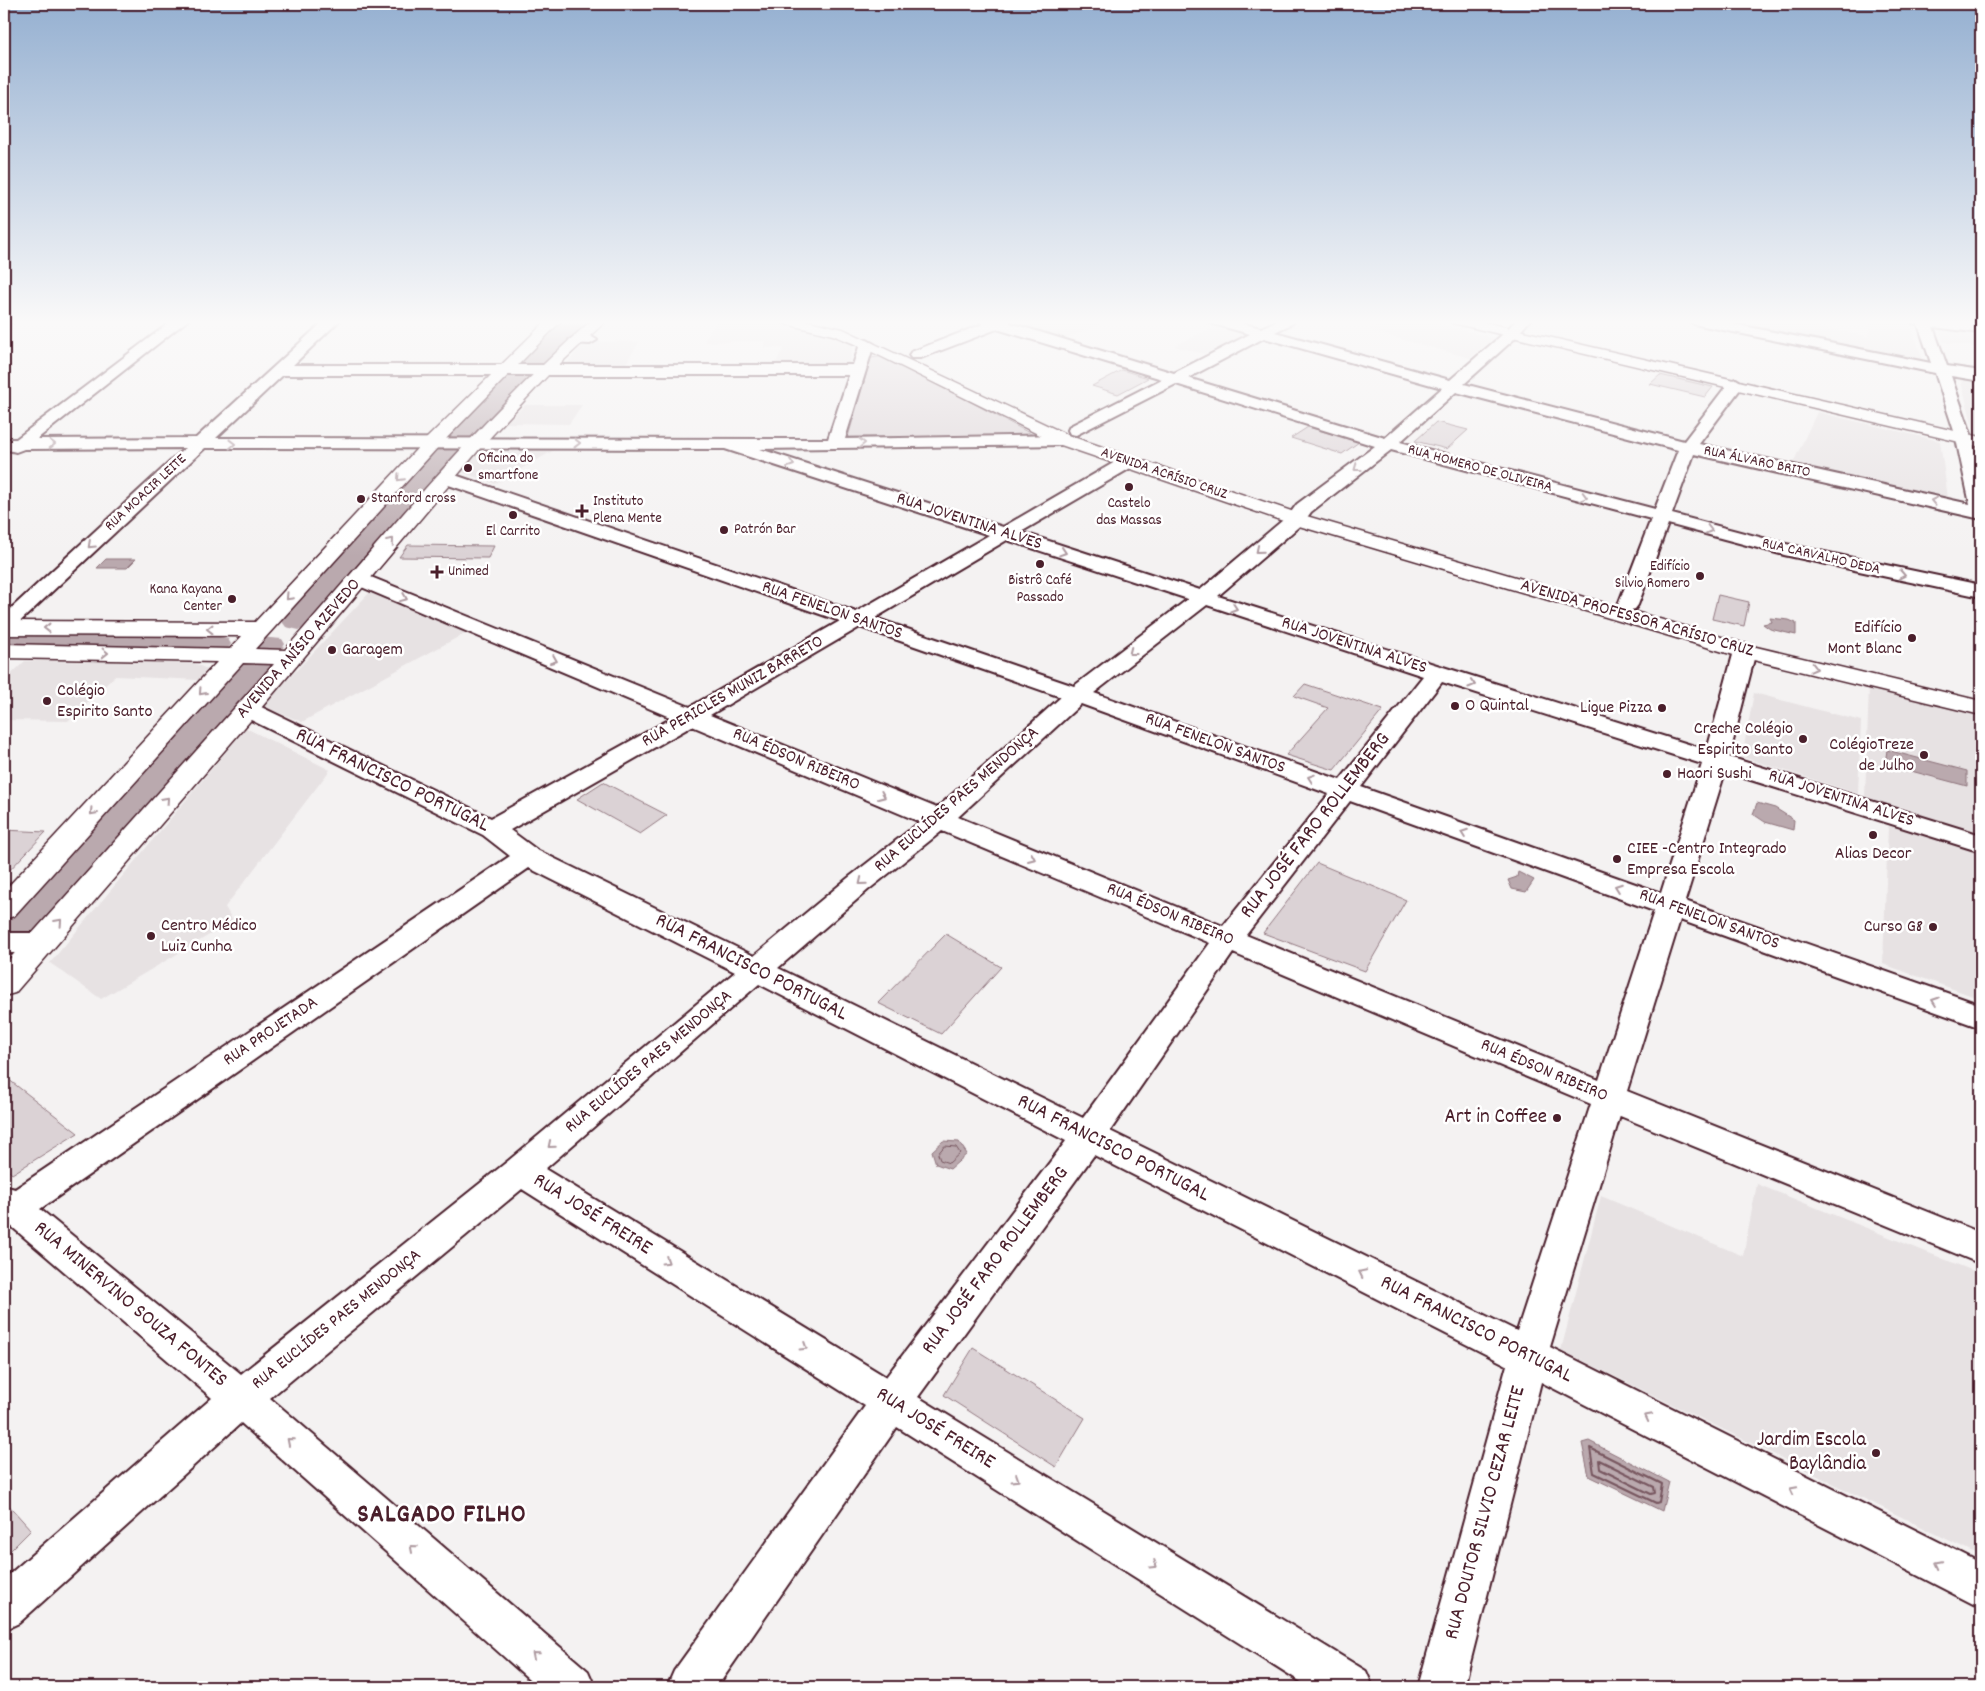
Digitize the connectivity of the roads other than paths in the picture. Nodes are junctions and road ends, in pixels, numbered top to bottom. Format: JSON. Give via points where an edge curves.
{"nodes":[{"id":1,"x":73,"y":399,"type":"edge"},
{"id":2,"x":249,"y":399,"type":"edge"},
{"id":3,"x":480,"y":399,"type":"edge"},
{"id":4,"x":511,"y":399,"type":"edge"},
{"id":5,"x":849,"y":399,"type":"edge"},
{"id":6,"x":977,"y":399,"type":"edge"},
{"id":7,"x":1001,"y":399,"type":"edge"},
{"id":8,"x":1136,"y":399,"type":"edge"},
{"id":9,"x":1239,"y":399,"type":"edge"},
{"id":10,"x":1439,"y":399,"type":"edge"},
{"id":11,"x":1507,"y":399,"type":"edge"},
{"id":12,"x":1725,"y":399,"type":"edge"},
{"id":13,"x":1800,"y":399,"type":"edge"},
{"id":14,"x":1955,"y":399,"type":"edge"},
{"id":15,"x":1070,"y":435,"type":"junction"},
{"id":16,"x":1972,"y":438,"type":"edge"},
{"id":17,"x":435,"y":442,"type":"junction"},
{"id":18,"x":470,"y":442,"type":"junction"},
{"id":19,"x":12,"y":444,"type":"edge"},
{"id":20,"x":199,"y":444,"type":"junction"},
{"id":21,"x":728,"y":444,"type":"junction"},
{"id":22,"x":835,"y":444,"type":"junction"},
{"id":23,"x":1388,"y":444,"type":"junction"},
{"id":24,"x":1688,"y":447,"type":"junction"},
{"id":25,"x":4,"y":456,"type":"edge"},
{"id":26,"x":1128,"y":462,"type":"junction"},
{"id":27,"x":446,"y":478,"type":"junction"},
{"id":28,"x":1981,"y":512,"type":"edge"},
{"id":29,"x":1300,"y":513,"type":"junction"},
{"id":30,"x":1662,"y":518,"type":"junction"},
{"id":31,"x":1005,"y":534,"type":"junction"},
{"id":32,"x":359,"y":579,"type":"junction"},
{"id":33,"x":1981,"y":591,"type":"edge"},
{"id":34,"x":1203,"y":598,"type":"junction"},
{"id":35,"x":1628,"y":605,"type":"junction"},
{"id":36,"x":857,"y":619,"type":"junction"},
{"id":37,"x":4,"y":627,"type":"edge"},
{"id":38,"x":259,"y":630,"type":"junction"},
{"id":39,"x":4,"y":651,"type":"edge"},
{"id":40,"x":1745,"y":651,"type":"junction"},
{"id":41,"x":235,"y":656,"type":"junction"},
{"id":42,"x":290,"y":657,"type":"junction"},
{"id":43,"x":1437,"y":673,"type":"junction"},
{"id":44,"x":1981,"y":692,"type":"edge"},
{"id":45,"x":1077,"y":695,"type":"junction"},
{"id":46,"x":1981,"y":708,"type":"edge"},
{"id":47,"x":248,"y":709,"type":"junction"},
{"id":48,"x":692,"y":716,"type":"junction"},
{"id":49,"x":1716,"y":760,"type":"junction"},
{"id":50,"x":1344,"y":790,"type":"junction"},
{"id":51,"x":939,"y":820,"type":"junction"},
{"id":52,"x":492,"y":829,"type":"junction"},
{"id":53,"x":1981,"y":844,"type":"edge"},
{"id":54,"x":528,"y":856,"type":"junction"},
{"id":55,"x":1670,"y":906,"type":"junction"},
{"id":56,"x":4,"y":909,"type":"edge"},
{"id":57,"x":1228,"y":940,"type":"junction"},
{"id":58,"x":21,"y":943,"type":"edge"},
{"id":59,"x":758,"y":971,"type":"junction"},
{"id":60,"x":4,"y":985,"type":"edge"},
{"id":61,"x":1981,"y":1017,"type":"edge"},
{"id":62,"x":1608,"y":1097,"type":"junction"},
{"id":63,"x":1088,"y":1137,"type":"junction"},
{"id":64,"x":520,"y":1171,"type":"junction"},
{"id":65,"x":8,"y":1204,"type":"edge"},
{"id":66,"x":1981,"y":1249,"type":"edge"},
{"id":67,"x":1528,"y":1356,"type":"junction"},
{"id":68,"x":241,"y":1398,"type":"junction"},
{"id":69,"x":891,"y":1402,"type":"junction"},
{"id":70,"x":1981,"y":1586,"type":"edge"},
{"id":71,"x":4,"y":1608,"type":"edge"},
{"id":72,"x":572,"y":1687,"type":"edge"},
{"id":73,"x":690,"y":1687,"type":"edge"},
{"id":74,"x":1350,"y":1687,"type":"edge"},
{"id":75,"x":1441,"y":1687,"type":"edge"}],
"edges":[{"from":1,"to":19,"type":"street"},
{"from":2,"to":20,"type":"street","name":"RUA MOACIR LEITE"},
{"from":3,"to":17,"type":"street"},
{"from":4,"to":18,"type":"street","name":"AVENIDA ANÍSIO AZEVEDO"},
{"from":5,"to":22,"type":"street"},
{"from":6,"to":15,"type":"street","name":"AVENIDA ACRÍSIO CRUZ","via":[[1013,417]]},
{"from":7,"to":15,"type":"street","name":"AVENIDA ACRÍSIO CRUZ"},
{"from":8,"to":15,"type":"street"},
{"from":9,"to":23,"type":"street","name":"RUA HOMERO DE OLIVEIRA"},
{"from":10,"to":23,"type":"street","name":"RUA EUCLÍDES PAES MENDONÇA"},
{"from":11,"to":24,"type":"street","name":"RUA ÁLVARO BRITO","via":[[1604,422]]},
{"from":12,"to":24,"type":"street"},
{"from":13,"to":16,"type":"street"},
{"from":14,"to":16,"type":"street"},
{"from":22,"to":15,"type":"street","one_way":true},
{"from":15,"to":26,"type":"street","name":"AVENIDA ACRÍSIO CRUZ"},
{"from":15,"to":29,"type":"street","name":"AVENIDA ACRÍSIO CRUZ"},
{"from":16,"to":28,"type":"street"},
{"from":17,"to":18,"type":"street"},
{"from":20,"to":17,"type":"street","one_way":true},
{"from":17,"to":38,"type":"street","one_way":true},
{"from":18,"to":21,"type":"street","one_way":true},
{"from":18,"to":27,"type":"street","name":"AVENIDA ANÍSIO AZEVEDO"},
{"from":19,"to":20,"type":"street","one_way":true},
{"from":19,"to":25,"type":"street"},
{"from":20,"to":37,"type":"street","name":"RUA MOACIR LEITE","one_way":true},
{"from":21,"to":22,"type":"street"},
{"from":21,"to":31,"type":"street","name":"RUA JOVENTINA ALVES","one_way":true},
{"from":23,"to":29,"type":"street","name":"RUA EUCLÍDES PAES MENDONÇA","one_way":true},
{"from":23,"to":30,"type":"street","name":"RUA HOMERO DE OLIVEIRA","one_way":true},
{"from":28,"to":24,"type":"street","name":"RUA ÁLVARO BRITO","one_way":true},
{"from":24,"to":30,"type":"street"},
{"from":26,"to":29,"type":"street","name":"AVENIDA ACRÍSIO CRUZ"},
{"from":26,"to":31,"type":"street","name":"RUA PERICLES MUNIZ BARRETO"},
{"from":32,"to":27,"type":"street","name":"AVENIDA ANÍSIO AZEVEDO","one_way":true},
{"from":27,"to":36,"type":"street","name":"RUA FENELON SANTOS"},
{"from":29,"to":34,"type":"street","name":"RUA EUCLÍDES PAES MENDONÇA","one_way":true},
{"from":29,"to":35,"type":"street","name":"AVENIDA PROFESSOR ACRÍSIO CRUZ"},
{"from":29,"to":40,"type":"street","name":"AVENIDA PROFESSOR ACRÍSIO CRUZ"},
{"from":30,"to":33,"type":"street","name":"RUA CARVALHO DEDA","one_way":true,"via":[[1870,569]]},
{"from":30,"to":35,"type":"street"},
{"from":31,"to":34,"type":"street","name":"RUA JOVENTINA ALVES","one_way":true},
{"from":31,"to":36,"type":"street","name":"RUA PERICLES MUNIZ BARRETO"},
{"from":32,"to":42,"type":"street","name":"AVENIDA ANÍSIO AZEVEDO"},
{"from":32,"to":48,"type":"street","name":"RUA ÉDSON RIBEIRO","one_way":true},
{"from":34,"to":43,"type":"street","name":"RUA JOVENTINA ALVES","one_way":true},
{"from":34,"to":45,"type":"street","name":"RUA EUCLÍDES PAES MENDONÇA","one_way":true},
{"from":35,"to":44,"type":"street","name":"AVENIDA PROFESSOR ACRÍSIO CRUZ"},
{"from":36,"to":45,"type":"street","name":"RUA FENELON SANTOS"},
{"from":36,"to":48,"type":"street","name":"RUA PERICLES MUNIZ BARRETO"},
{"from":38,"to":37,"type":"street","one_way":true},
{"from":38,"to":41,"type":"street"},
{"from":39,"to":41,"type":"street","one_way":true},
{"from":40,"to":46,"type":"street","name":"AVENIDA PROFESSOR ACRÍSIO CRUZ","one_way":true},
{"from":40,"to":49,"type":"street","name":"RUA DOUTOR SILVIO CEZAR LEITE"},
{"from":41,"to":42,"type":"street"},
{"from":41,"to":56,"type":"street","one_way":true},
{"from":42,"to":47,"type":"street","name":"AVENIDA ANÍSIO AZEVEDO"},
{"from":43,"to":49,"type":"street","name":"RUA JOVENTINA ALVES","one_way":true},
{"from":43,"to":50,"type":"street","name":"RUA JOSÉ FARO ROLLEMBERG"},
{"from":50,"to":45,"type":"street","name":"RUA FENELON SANTOS","one_way":true},
{"from":45,"to":51,"type":"street","name":"RUA EUCLÍDES PAES MENDONÇA"},
{"from":47,"to":52,"type":"street","name":"RUA FRANCISCO PORTUGAL"},
{"from":58,"to":47,"type":"street","name":"AVENIDA ANÍSIO AZEVEDO","one_way":true},
{"from":48,"to":51,"type":"street","name":"RUA ÉDSON RIBEIRO","one_way":true},
{"from":48,"to":52,"type":"street","name":"RUA PERICLES MUNIZ BARRETO"},
{"from":49,"to":53,"type":"street","name":"RUA JOVENTINA ALVES"},
{"from":49,"to":55,"type":"street","name":"RUA DOUTOR SILVIO CEZAR LEITE"},
{"from":55,"to":50,"type":"street","name":"RUA FENELON SANTOS","one_way":true},
{"from":50,"to":57,"type":"street","name":"RUA JOSÉ FARO ROLLEMBERG"},
{"from":51,"to":57,"type":"street","name":"RUA ÉDSON RIBEIRO","one_way":true},
{"from":51,"to":59,"type":"street","name":"RUA EUCLÍDES PAES MENDONÇA","one_way":true,"via":[[858,884]]},
{"from":52,"to":54,"type":"street","name":"RUA FRANCISCO PORTUGAL"},
{"from":54,"to":59,"type":"street","name":"RUA FRANCISCO PORTUGAL"},
{"from":54,"to":65,"type":"street","name":"RUA PROJETADA"},
{"from":61,"to":55,"type":"street","name":"RUA FENELON SANTOS","one_way":true},
{"from":55,"to":62,"type":"street","name":"RUA DOUTOR SILVIO CEZAR LEITE"},
{"from":57,"to":62,"type":"street","name":"RUA ÉDSON RIBEIRO"},
{"from":57,"to":63,"type":"street","name":"RUA JOSÉ FARO ROLLEMBERG"},
{"from":58,"to":60,"type":"street","name":"AVENIDA ANÍSIO AZEVEDO"},
{"from":59,"to":63,"type":"street","name":"RUA FRANCISCO PORTUGAL"},
{"from":59,"to":64,"type":"street","name":"RUA EUCLÍDES PAES MENDONÇA","one_way":true},
{"from":62,"to":66,"type":"street","name":"RUA ÉDSON RIBEIRO"},
{"from":62,"to":67,"type":"street","name":"RUA DOUTOR SILVIO CEZAR LEITE"},
{"from":67,"to":63,"type":"street","name":"RUA FRANCISCO PORTUGAL","one_way":true},
{"from":63,"to":69,"type":"street","name":"RUA JOSÉ FARO ROLLEMBERG"},
{"from":64,"to":68,"type":"street","name":"RUA EUCLÍDES PAES MENDONÇA"},
{"from":64,"to":69,"type":"street","name":"RUA JOSÉ FREIRE","one_way":true},
{"from":65,"to":68,"type":"street","name":"RUA MINERVINO SOUZA FONTES"},
{"from":70,"to":67,"type":"street","name":"RUA FRANCISCO PORTUGAL","one_way":true},
{"from":67,"to":75,"type":"street","name":"RUA DOUTOR SILVIO CEZAR LEITE"},
{"from":68,"to":71,"type":"street","name":"RUA EUCLÍDES PAES MENDONÇA"},
{"from":72,"to":68,"type":"street","name":"RUA MINERVINO SOUZA FONTES","one_way":true},
{"from":69,"to":73,"type":"street","name":"RUA JOSÉ FARO ROLLEMBERG"},
{"from":69,"to":74,"type":"street","name":"RUA JOSÉ FREIRE","one_way":true}]}
